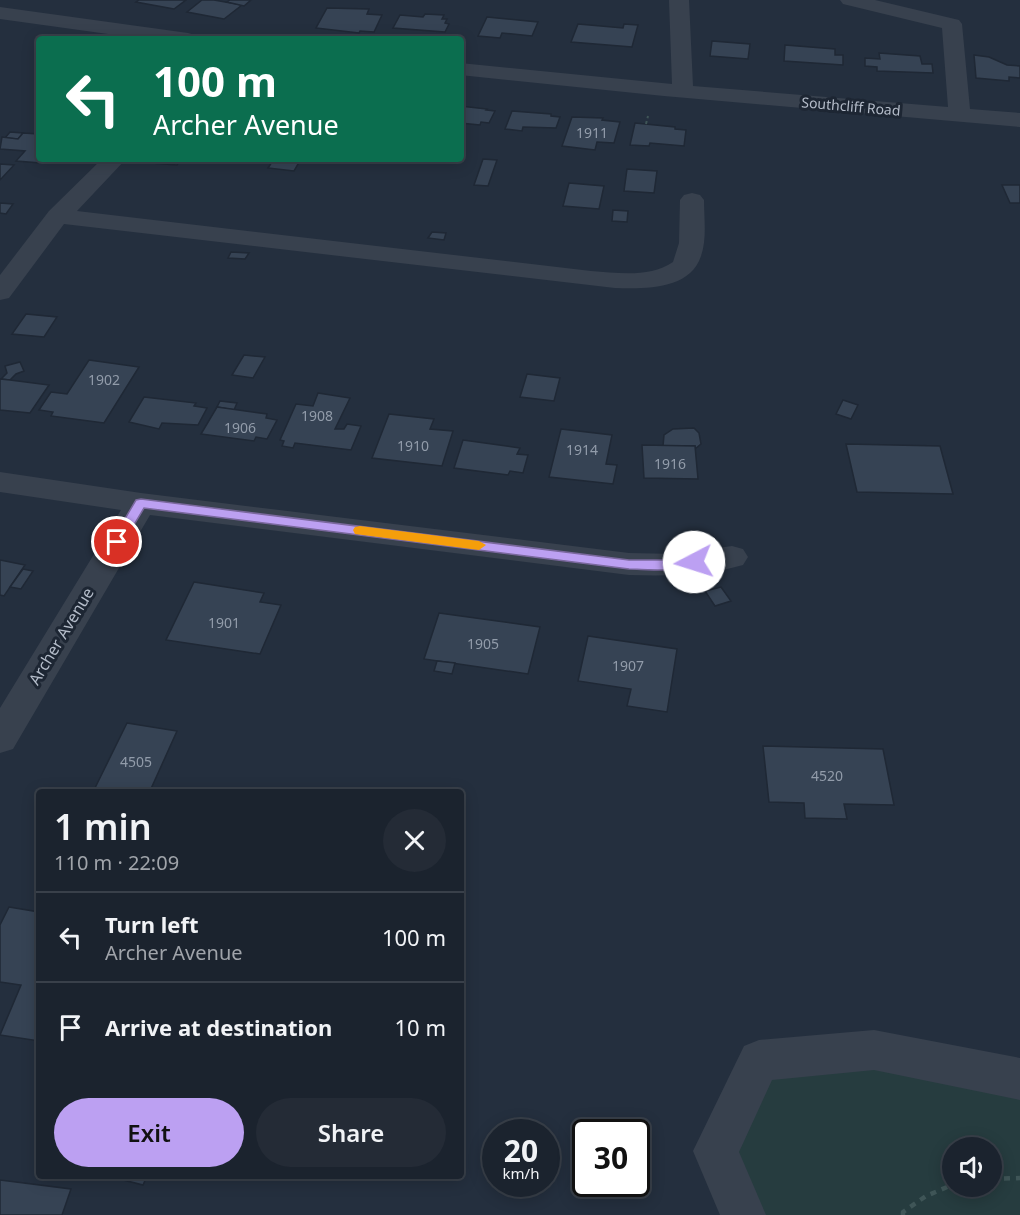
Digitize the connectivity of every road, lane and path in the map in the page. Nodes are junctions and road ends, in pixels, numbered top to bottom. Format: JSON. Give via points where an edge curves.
{"nodes":[{"id":1,"x":679,"y":0,"type":"edge"},
{"id":2,"x":850,"y":0,"type":"edge"},
{"id":3,"x":0,"y":13,"type":"edge"},
{"id":4,"x":166,"y":36,"type":"edge"},
{"id":5,"x":464,"y":69,"type":"edge"},
{"id":6,"x":683,"y":91,"type":"junction"},
{"id":7,"x":960,"y":115,"type":"junction"},
{"id":8,"x":1020,"y":120,"type":"edge"},
{"id":9,"x":112,"y":162,"type":"edge"},
{"id":10,"x":692,"y":200,"type":"dead end"},
{"id":11,"x":58,"y":216,"type":"junction"},
{"id":12,"x":0,"y":292,"type":"edge"},
{"id":13,"x":0,"y":482,"type":"edge"},
{"id":14,"x":141,"y":503,"type":"junction"},
{"id":15,"x":732,"y":557,"type":"dead end"},
{"id":16,"x":0,"y":739,"type":"edge"},
{"id":17,"x":1020,"y":1079,"type":"edge"},
{"id":18,"x":1020,"y":1178,"type":"edge"},
{"id":19,"x":1002,"y":1179,"type":"edge"},
{"id":20,"x":942,"y":1189,"type":"edge"},
{"id":21,"x":742,"y":1215,"type":"edge"},
{"id":22,"x":903,"y":1215,"type":"edge"}],
"edges":[{"from":1,"to":6,"type":"street"},
{"from":2,"to":7,"type":"street","via":[[952,24]]},
{"from":3,"to":4,"type":"street"},
{"from":5,"to":6,"type":"street","name":"Southcliff Road"},
{"from":6,"to":7,"type":"street","name":"Southcliff Road"},
{"from":7,"to":8,"type":"street","name":"Southcliff Road"},
{"from":9,"to":11,"type":"street"},
{"from":10,"to":11,"type":"street","via":[[685,267],[657,279],[635,281]]},
{"from":11,"to":12,"type":"street"},
{"from":13,"to":14,"type":"street"},
{"from":14,"to":15,"type":"street","via":[[629,564],[675,565]]},
{"from":14,"to":16,"type":"street","name":"Archer Avenue"},
{"from":17,"to":21,"type":"street","via":[[874,1050],[759,1061],[716,1151]]},
{"from":18,"to":19,"type":"path"},
{"from":20,"to":22,"type":"path","via":[[926,1196]]}]}
